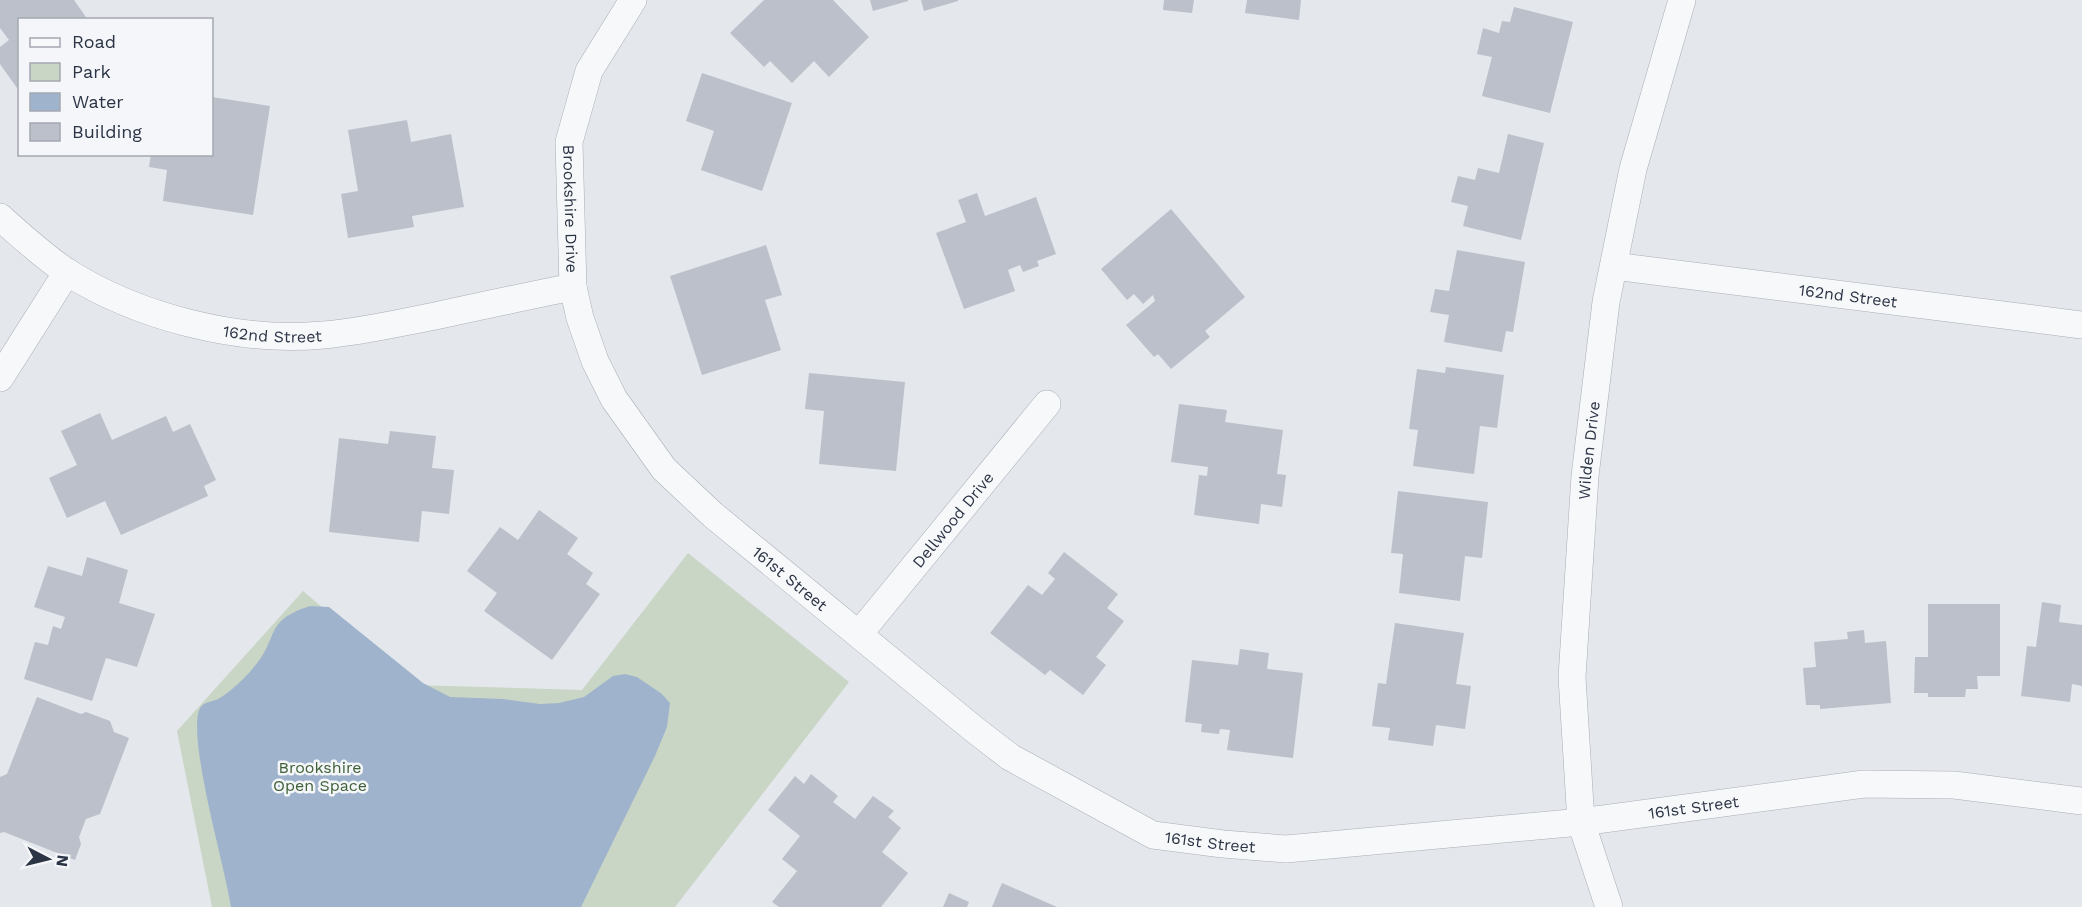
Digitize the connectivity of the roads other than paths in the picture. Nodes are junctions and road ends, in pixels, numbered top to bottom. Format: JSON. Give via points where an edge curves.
{"nodes":[{"id":1,"x":633,"y":0,"type":"edge"},
{"id":2,"x":1682,"y":0,"type":"edge"},
{"id":3,"x":0,"y":217,"type":"edge"},
{"id":4,"x":1614,"y":266,"type":"junction"},
{"id":5,"x":67,"y":272,"type":"junction"},
{"id":6,"x":573,"y":287,"type":"junction"},
{"id":7,"x":2082,"y":325,"type":"edge"},
{"id":8,"x":0,"y":378,"type":"edge"},
{"id":9,"x":1047,"y":404,"type":"dead end"},
{"id":10,"x":859,"y":634,"type":"junction"},
{"id":11,"x":2082,"y":801,"type":"edge"},
{"id":12,"x":1581,"y":822,"type":"junction"},
{"id":13,"x":1609,"y":907,"type":"edge"}],
"edges":[{"from":1,"to":6,"type":"street","name":"Brookshire Drive","via":[[589,71],[569,142]]},
{"from":2,"to":4,"type":"street","name":"Wilden Drive","via":[[1633,169]]},
{"from":3,"to":5,"type":"street","name":"162nd Street"},
{"from":4,"to":7,"type":"street","name":"162nd Street"},
{"from":4,"to":12,"type":"street","name":"Wilden Drive","via":[[1606,302],[1585,476],[1572,677]]},
{"from":5,"to":6,"type":"street","name":"162nd Street","via":[[132,305],[196,325],[261,336],[322,335],[389,325]]},
{"from":5,"to":8,"type":"street"},
{"from":6,"to":10,"type":"street","name":"161st Street","via":[[595,361],[614,399],[664,469],[713,515]]},
{"from":9,"to":10,"type":"street","name":"Dellwood Drive"},
{"from":10,"to":12,"type":"street","name":"161st Street","via":[[1010,757],[1153,835],[1286,849]]},
{"from":11,"to":12,"type":"street","name":"161st Street","via":[[1954,785],[1864,784]]},
{"from":12,"to":13,"type":"street","name":"Wilden Drive"}]}
